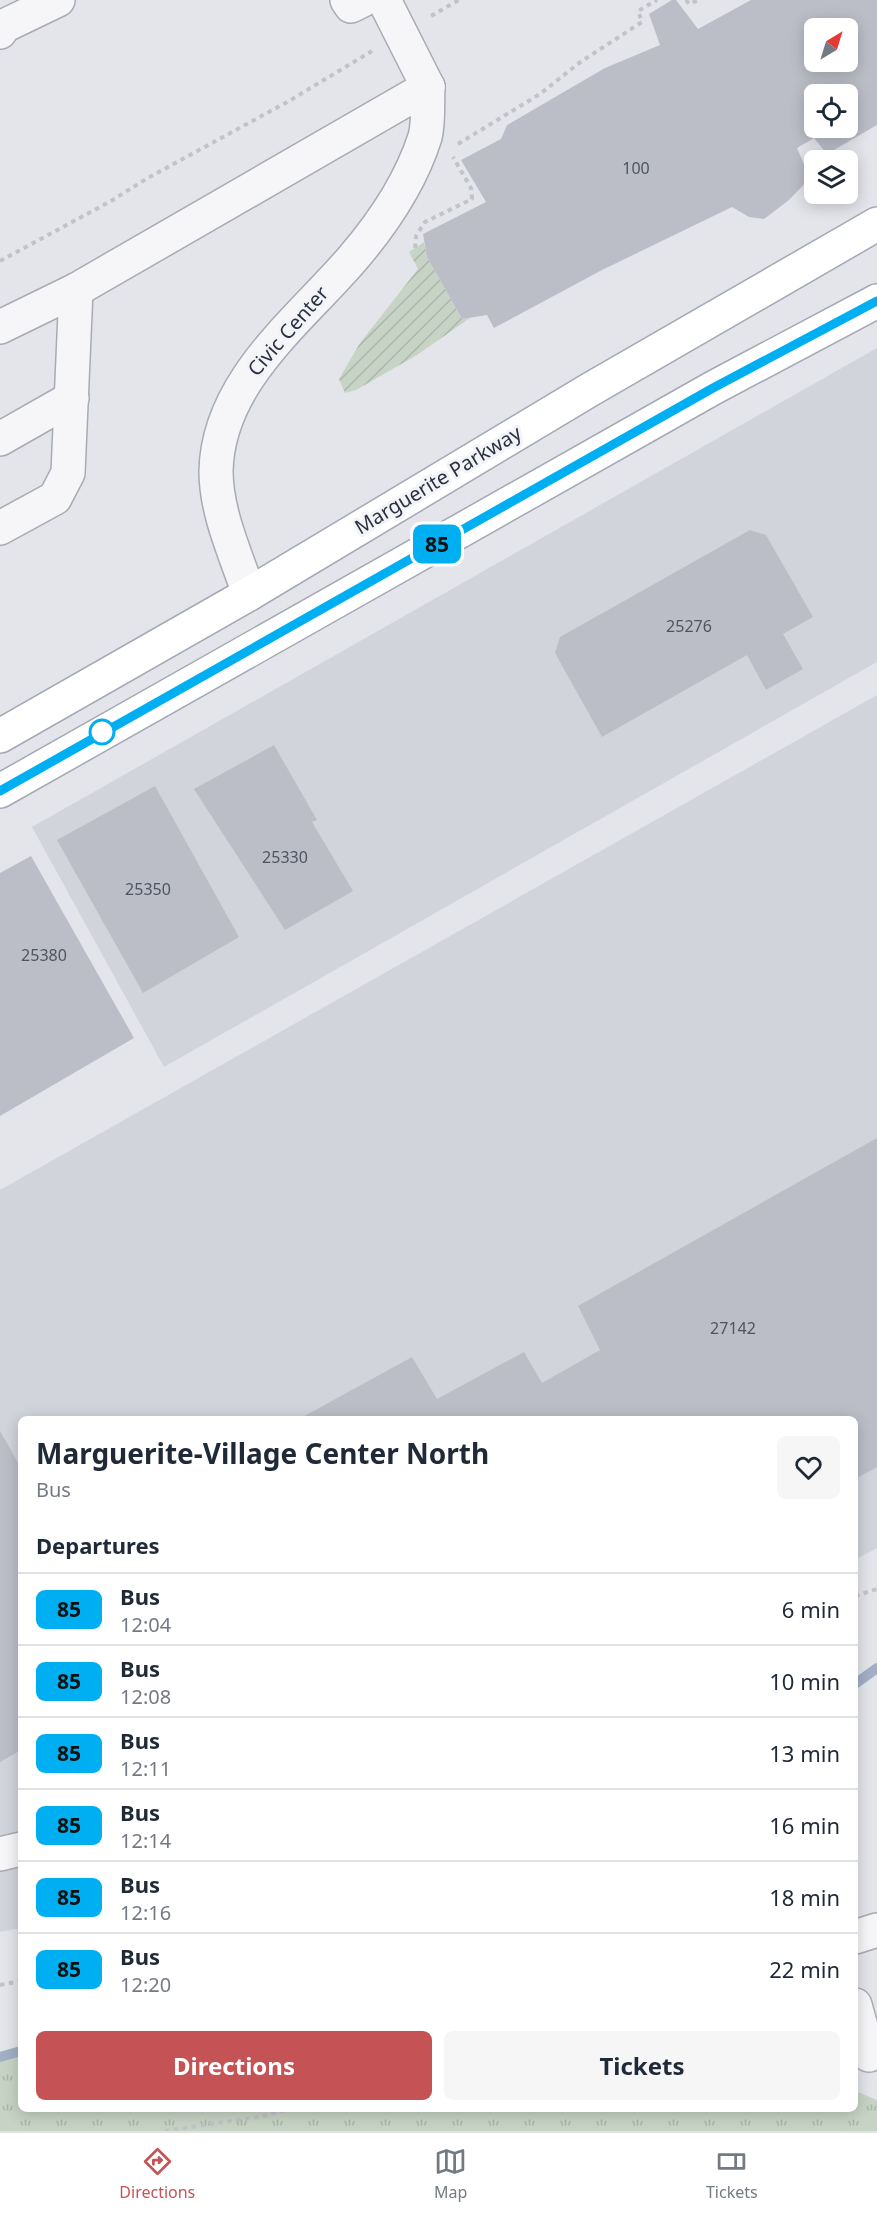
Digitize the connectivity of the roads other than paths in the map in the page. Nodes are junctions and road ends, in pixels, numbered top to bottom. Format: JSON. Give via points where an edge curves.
{"nodes":[{"id":1,"x":58,"y":0,"type":"edge"},
{"id":2,"x":347,"y":0,"type":"edge"},
{"id":3,"x":363,"y":0,"type":"edge"},
{"id":4,"x":384,"y":0,"type":"edge"},
{"id":5,"x":0,"y":32,"type":"edge"},
{"id":6,"x":428,"y":87,"type":"junction"},
{"id":7,"x":877,"y":224,"type":"edge"},
{"id":8,"x":76,"y":290,"type":"junction"},
{"id":9,"x":877,"y":302,"type":"edge"},
{"id":10,"x":0,"y":327,"type":"edge"},
{"id":11,"x":72,"y":398,"type":"junction"},
{"id":12,"x":0,"y":439,"type":"edge"},
{"id":13,"x":0,"y":528,"type":"edge"},
{"id":14,"x":249,"y":594,"type":"junction"},
{"id":15,"x":0,"y":736,"type":"edge"},
{"id":16,"x":0,"y":791,"type":"edge"},
{"id":17,"x":18,"y":1851,"type":"edge"},
{"id":18,"x":0,"y":1854,"type":"edge"},
{"id":19,"x":877,"y":1930,"type":"edge"},
{"id":20,"x":858,"y":1936,"type":"edge"},
{"id":21,"x":858,"y":2016,"type":"edge"},
{"id":22,"x":869,"y":2055,"type":"dead end"}],
"edges":[{"from":1,"to":5,"type":"lane","via":[[4,26]]},
{"from":2,"to":3,"type":"lane","via":[[351,6]]},
{"from":4,"to":6,"type":"lane"},
{"from":6,"to":8,"type":"lane"},
{"from":6,"to":14,"type":"lane","name":"Civic Center","via":[[426,135],[388,212],[354,257],[245,380],[223,423],[216,471],[222,514]]},
{"from":7,"to":14,"type":"main road","name":"Marguerite Parkway","via":[[591,389]]},
{"from":8,"to":10,"type":"lane"},
{"from":8,"to":11,"type":"lane"},
{"from":9,"to":16,"type":"main road","via":[[713,388]]},
{"from":11,"to":12,"type":"lane"},
{"from":11,"to":13,"type":"lane","via":[[68,473],[55,498]]},
{"from":14,"to":15,"type":"main road","name":"Marguerite Parkway"},
{"from":17,"to":18,"type":"lane"},
{"from":19,"to":20,"type":"lane"},
{"from":21,"to":22,"type":"lane"}]}
